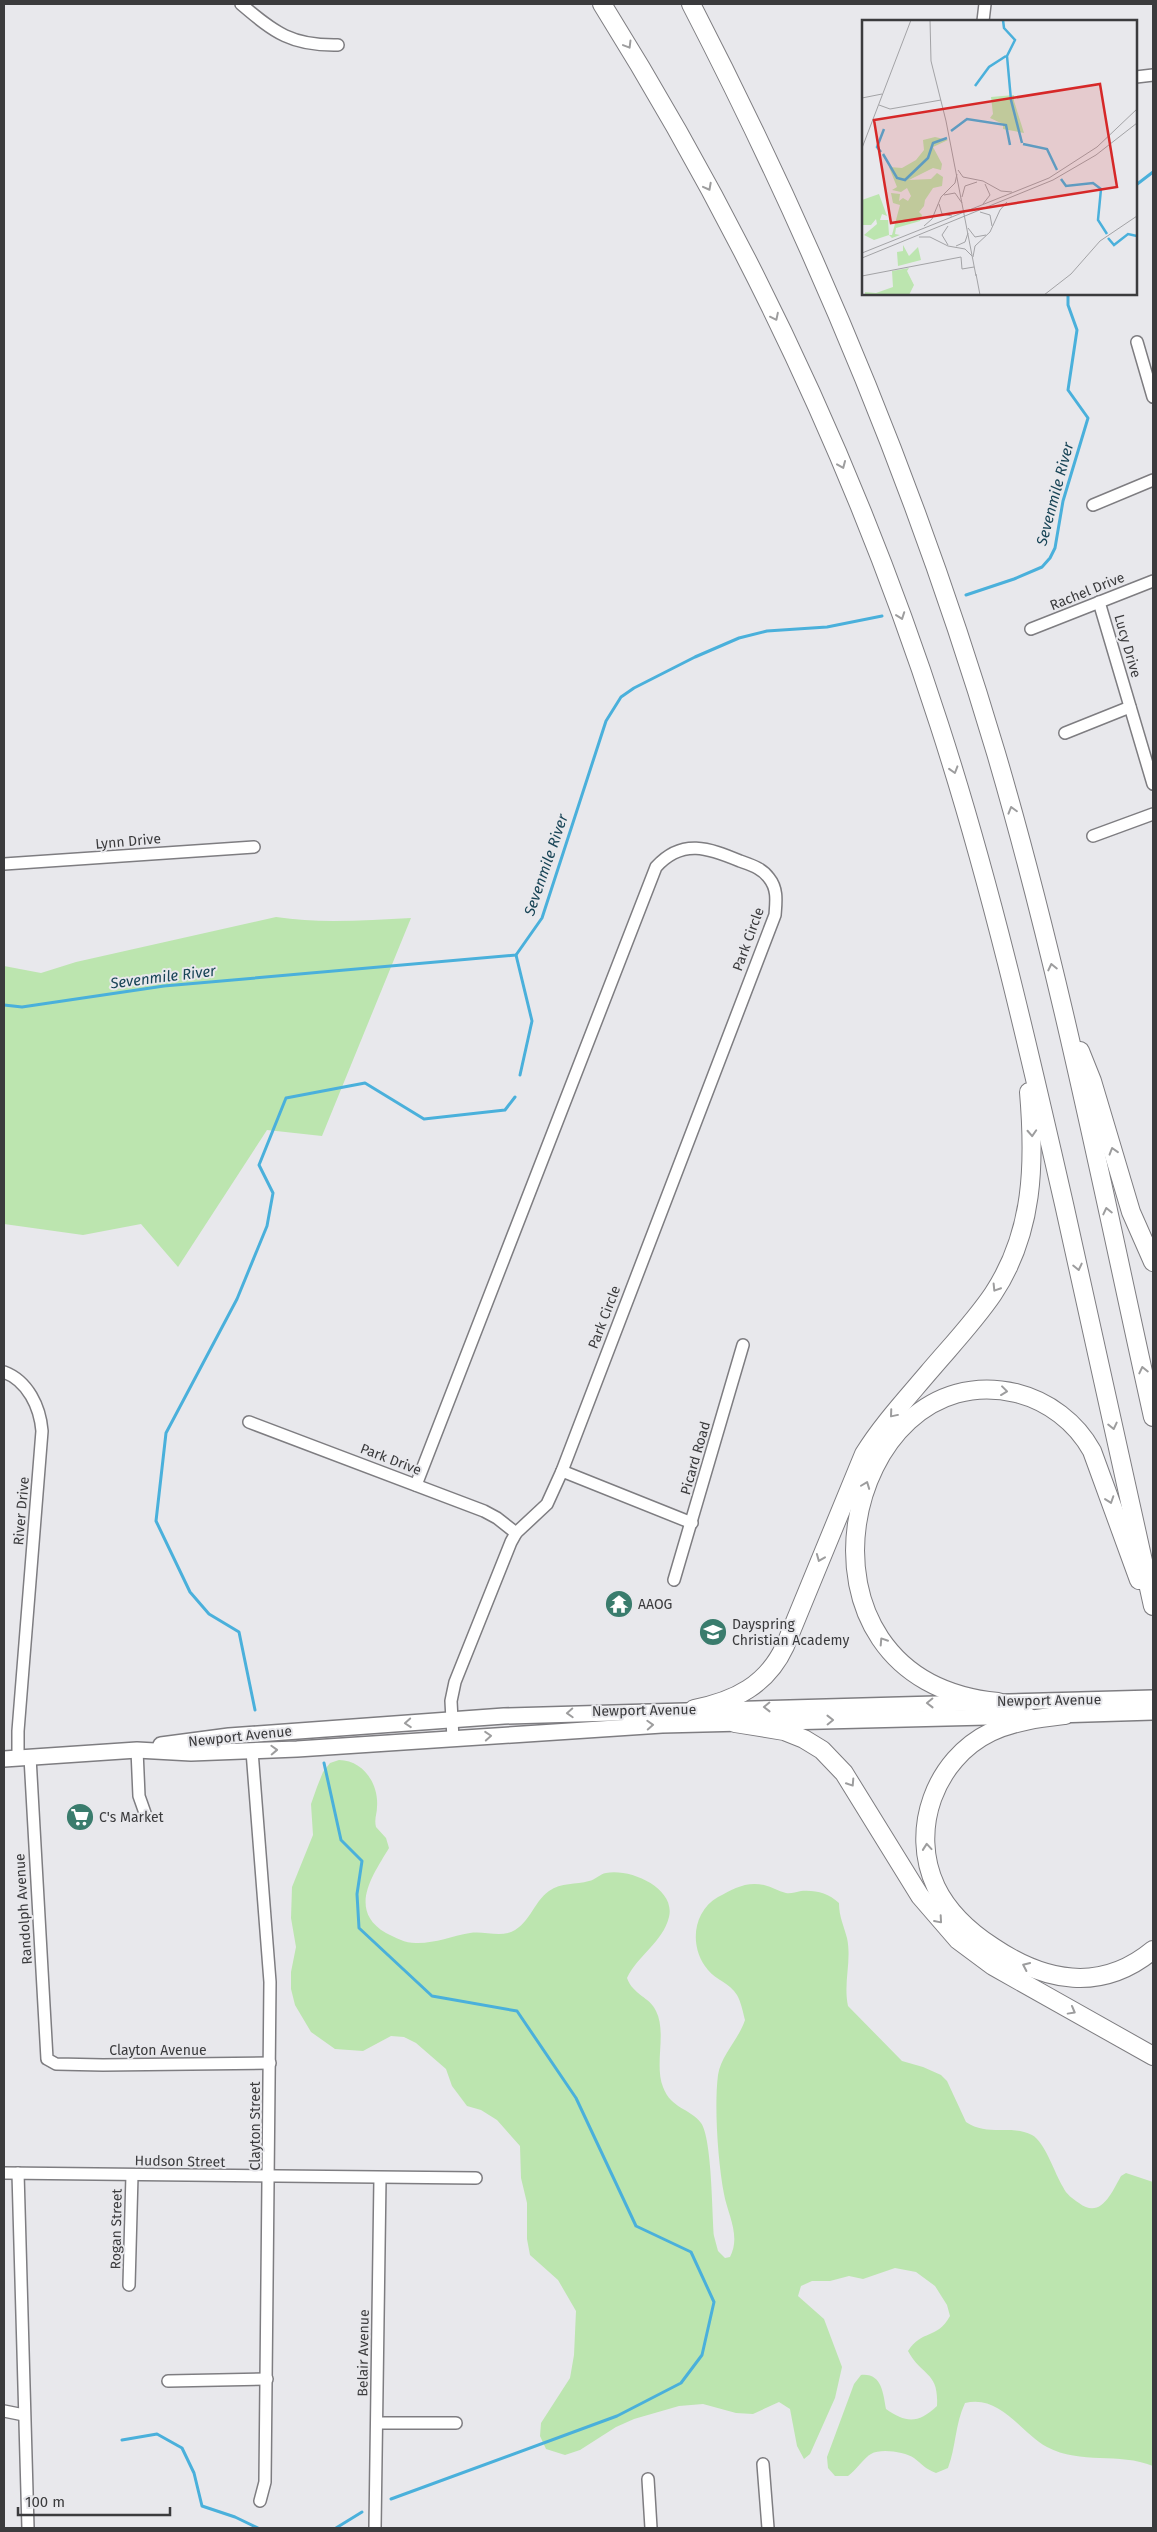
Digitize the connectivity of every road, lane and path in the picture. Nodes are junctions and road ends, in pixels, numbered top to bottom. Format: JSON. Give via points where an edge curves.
{"nodes":[{"id":1,"x":241,"y":4,"type":"edge"},
{"id":2,"x":602,"y":4,"type":"edge"},
{"id":3,"x":691,"y":4,"type":"edge"},
{"id":4,"x":985,"y":4,"type":"edge"},
{"id":5,"x":983,"y":20,"type":"edge"},
{"id":6,"x":338,"y":45,"type":"dead end"},
{"id":7,"x":1153,"y":75,"type":"edge"},
{"id":8,"x":1137,"y":77,"type":"edge"},
{"id":9,"x":1137,"y":342,"type":"dead end"},
{"id":10,"x":1153,"y":397,"type":"edge"},
{"id":11,"x":1153,"y":480,"type":"edge"},
{"id":12,"x":1093,"y":505,"type":"dead end"},
{"id":13,"x":1153,"y":581,"type":"edge"},
{"id":14,"x":1100,"y":602,"type":"junction"},
{"id":15,"x":1031,"y":629,"type":"dead end"},
{"id":16,"x":1130,"y":708,"type":"junction"},
{"id":17,"x":1065,"y":733,"type":"dead end"},
{"id":18,"x":1153,"y":784,"type":"edge"},
{"id":19,"x":1153,"y":814,"type":"edge"},
{"id":20,"x":1094,"y":836,"type":"dead end"},
{"id":21,"x":254,"y":846,"type":"dead end"},
{"id":22,"x":4,"y":864,"type":"edge"},
{"id":23,"x":1058,"y":995,"type":"junction"},
{"id":24,"x":1025,"y":1032,"type":"junction"},
{"id":25,"x":1153,"y":1262,"type":"edge"},
{"id":26,"x":743,"y":1345,"type":"dead end"},
{"id":27,"x":4,"y":1372,"type":"edge"},
{"id":28,"x":1153,"y":1418,"type":"edge"},
{"id":29,"x":249,"y":1422,"type":"dead end"},
{"id":30,"x":562,"y":1471,"type":"junction"},
{"id":31,"x":416,"y":1485,"type":"junction"},
{"id":32,"x":692,"y":1523,"type":"junction"},
{"id":33,"x":516,"y":1533,"type":"junction"},
{"id":34,"x":674,"y":1580,"type":"dead end"},
{"id":35,"x":1153,"y":1606,"type":"edge"},
{"id":36,"x":1153,"y":1616,"type":"edge"},
{"id":37,"x":1153,"y":1698,"type":"edge"},
{"id":38,"x":998,"y":1702,"type":"junction"},
{"id":39,"x":694,"y":1709,"type":"junction"},
{"id":40,"x":1153,"y":1712,"type":"edge"},
{"id":41,"x":1065,"y":1715,"type":"junction"},
{"id":42,"x":452,"y":1720,"type":"junction"},
{"id":43,"x":735,"y":1723,"type":"junction"},
{"id":44,"x":453,"y":1739,"type":"junction"},
{"id":45,"x":138,"y":1750,"type":"junction"},
{"id":46,"x":252,"y":1751,"type":"junction"},
{"id":47,"x":17,"y":1758,"type":"edge"},
{"id":48,"x":145,"y":1813,"type":"dead end"},
{"id":49,"x":1153,"y":1950,"type":"edge"},
{"id":50,"x":1153,"y":2056,"type":"edge"},
{"id":51,"x":47,"y":2059,"type":"joint"},
{"id":52,"x":270,"y":2063,"type":"junction"},
{"id":53,"x":4,"y":2173,"type":"edge"},
{"id":54,"x":18,"y":2173,"type":"junction"},
{"id":55,"x":132,"y":2175,"type":"junction"},
{"id":56,"x":270,"y":2177,"type":"junction"},
{"id":57,"x":380,"y":2178,"type":"junction"},
{"id":58,"x":476,"y":2178,"type":"dead end"},
{"id":59,"x":129,"y":2285,"type":"dead end"},
{"id":60,"x":267,"y":2378,"type":"junction"},
{"id":61,"x":168,"y":2381,"type":"dead end"},
{"id":62,"x":4,"y":2411,"type":"edge"},
{"id":63,"x":24,"y":2415,"type":"junction"},
{"id":64,"x":377,"y":2423,"type":"junction"},
{"id":65,"x":456,"y":2423,"type":"dead end"},
{"id":66,"x":763,"y":2464,"type":"dead end"},
{"id":67,"x":648,"y":2478,"type":"dead end"},
{"id":68,"x":260,"y":2501,"type":"dead end"},
{"id":69,"x":28,"y":2528,"type":"edge"},
{"id":70,"x":375,"y":2528,"type":"edge"},
{"id":71,"x":651,"y":2528,"type":"edge"},
{"id":72,"x":768,"y":2528,"type":"edge"}],
"edges":[{"from":1,"to":6,"type":"street","via":[[282,36],[313,45]]},
{"from":2,"to":24,"type":"highway","one_way":true,"via":[[684,142],[745,257],[857,502],[944,737],[984,873]]},
{"from":23,"to":3,"type":"highway","one_way":true,"via":[[996,756],[952,614],[902,474],[808,243]]},
{"from":4,"to":5,"type":"street"},
{"from":7,"to":8,"type":"street"},
{"from":9,"to":10,"type":"street"},
{"from":11,"to":12,"type":"street"},
{"from":13,"to":14,"type":"street","name":"Rachel Drive"},
{"from":14,"to":15,"type":"street","name":"Rachel Drive"},
{"from":14,"to":16,"type":"street","name":"Lucy Drive"},
{"from":16,"to":17,"type":"street"},
{"from":16,"to":18,"type":"street","name":"Lucy Drive"},
{"from":19,"to":20,"type":"street"},
{"from":21,"to":22,"type":"street","name":"Lynn Drive"},
{"from":25,"to":23,"type":"highway","one_way":true,"via":[[1131,1212],[1092,1081]]},
{"from":28,"to":23,"type":"highway","one_way":true},
{"from":24,"to":35,"type":"highway","one_way":true},
{"from":24,"to":39,"type":"highway","one_way":true,"via":[[1032,1172],[1024,1224],[1007,1269],[982,1309],[864,1454],[774,1667],[758,1684],[737,1696]]},
{"from":26,"to":32,"type":"street","name":"Picard Road"},
{"from":27,"to":47,"type":"street","name":"River Drive","via":[[26,1386],[41,1414],[42,1431]]},
{"from":29,"to":31,"type":"street","name":"Park Drive"},
{"from":30,"to":31,"type":"street","name":"Park Circle","via":[[774,915],[777,900],[770,878],[760,869],[717,851],[680,850],[665,856],[656,867]]},
{"from":30,"to":32,"type":"street"},
{"from":30,"to":33,"type":"street","name":"Park Circle","via":[[547,1504]]},
{"from":31,"to":33,"type":"street","name":"Park Drive","via":[[484,1511]]},
{"from":32,"to":34,"type":"street","name":"Picard Road"},
{"from":33,"to":42,"type":"street","name":"Park Circle","via":[[505,1553],[455,1682]]},
{"from":38,"to":36,"type":"highway","one_way":true,"via":[[951,1693],[909,1670],[895,1658],[879,1636],[860,1587],[855,1535],[867,1483],[894,1437],[912,1418],[934,1404],[966,1392],[1002,1391],[1038,1401],[1070,1423],[1095,1458]]},
{"from":37,"to":38,"type":"main road","name":"Newport Avenue"},
{"from":38,"to":39,"type":"main road","name":"Newport Avenue","one_way":true},
{"from":39,"to":42,"type":"main road","name":"Newport Avenue","one_way":true},
{"from":40,"to":41,"type":"main road","name":"Newport Avenue"},
{"from":43,"to":41,"type":"main road","name":"Newport Avenue","one_way":true},
{"from":49,"to":41,"type":"highway","one_way":true,"via":[[1130,1966],[1100,1976],[1065,1978],[1039,1972],[1006,1956],[974,1933],[949,1907],[933,1878],[927,1852],[927,1817],[934,1794],[950,1765],[969,1746],[992,1732],[1023,1722]]},
{"from":42,"to":44,"type":"street","name":"Park Circle"},
{"from":42,"to":45,"type":"main road","name":"Newport Avenue","one_way":true,"via":[[229,1736]]},
{"from":44,"to":43,"type":"main road","name":"Newport Avenue","one_way":true,"via":[[615,1727]]},
{"from":43,"to":50,"type":"highway","one_way":true,"via":[[784,1731],[822,1750],[844,1773],[920,1896],[958,1940],[993,1966]]},
{"from":46,"to":44,"type":"main road","name":"Newport Avenue","one_way":true},
{"from":45,"to":46,"type":"main road","name":"Newport Avenue","via":[[191,1753]]},
{"from":45,"to":47,"type":"main road","name":"Newport Avenue"},
{"from":45,"to":48,"type":"street","via":[[139,1796]]},
{"from":46,"to":52,"type":"street","name":"Clayton Street","via":[[269,1963]]},
{"from":47,"to":51,"type":"street","name":"Randolph Avenue"},
{"from":51,"to":52,"type":"street","name":"Clayton Avenue","via":[[56,2064],[103,2065]]},
{"from":52,"to":56,"type":"street","name":"Clayton Street"},
{"from":53,"to":54,"type":"street","name":"Hudson Street"},
{"from":54,"to":55,"type":"street","name":"Hudson Street"},
{"from":54,"to":63,"type":"street"},
{"from":55,"to":56,"type":"street","name":"Hudson Street"},
{"from":55,"to":59,"type":"street","name":"Rogan Street"},
{"from":56,"to":57,"type":"street","name":"Hudson Street"},
{"from":56,"to":60,"type":"street","name":"Clayton Street"},
{"from":57,"to":58,"type":"street","name":"Hudson Street"},
{"from":57,"to":64,"type":"street","name":"Belair Avenue"},
{"from":60,"to":61,"type":"street"},
{"from":60,"to":68,"type":"street","name":"Clayton Street","via":[[265,2482]]},
{"from":62,"to":63,"type":"street"},
{"from":63,"to":69,"type":"street"},
{"from":64,"to":65,"type":"street"},
{"from":64,"to":70,"type":"street","name":"Belair Avenue"},
{"from":66,"to":72,"type":"street"},
{"from":67,"to":71,"type":"street"}]}
